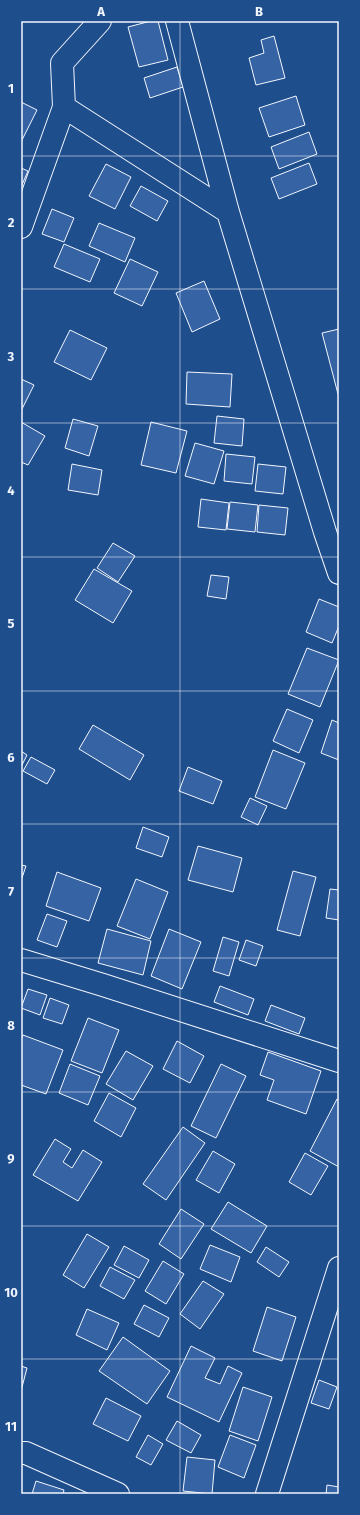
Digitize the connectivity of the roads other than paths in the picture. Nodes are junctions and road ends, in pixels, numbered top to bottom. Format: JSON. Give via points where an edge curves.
{"nodes":[{"id":1,"x":100,"y":21,"type":"edge"},
{"id":2,"x":177,"y":21,"type":"edge"},
{"id":3,"x":64,"y":107,"type":"junction"},
{"id":4,"x":228,"y":212,"type":"junction"},
{"id":5,"x":21,"y":227,"type":"edge"},
{"id":6,"x":339,"y":573,"type":"edge"},
{"id":7,"x":21,"y":960,"type":"edge"},
{"id":8,"x":339,"y":1061,"type":"edge"},
{"id":9,"x":339,"y":1268,"type":"edge"},
{"id":10,"x":21,"y":1452,"type":"edge"},
{"id":11,"x":118,"y":1494,"type":"edge"},
{"id":12,"x":267,"y":1494,"type":"edge"}],
"edges":[{"from":1,"to":3,"type":"street","via":[[62,63]]},
{"from":2,"to":4,"type":"street"},
{"from":3,"to":4,"type":"street"},
{"from":3,"to":5,"type":"street"},
{"from":4,"to":6,"type":"street","via":[[324,532]]},
{"from":7,"to":8,"type":"street"},
{"from":9,"to":12,"type":"street"},
{"from":10,"to":11,"type":"street"}]}
